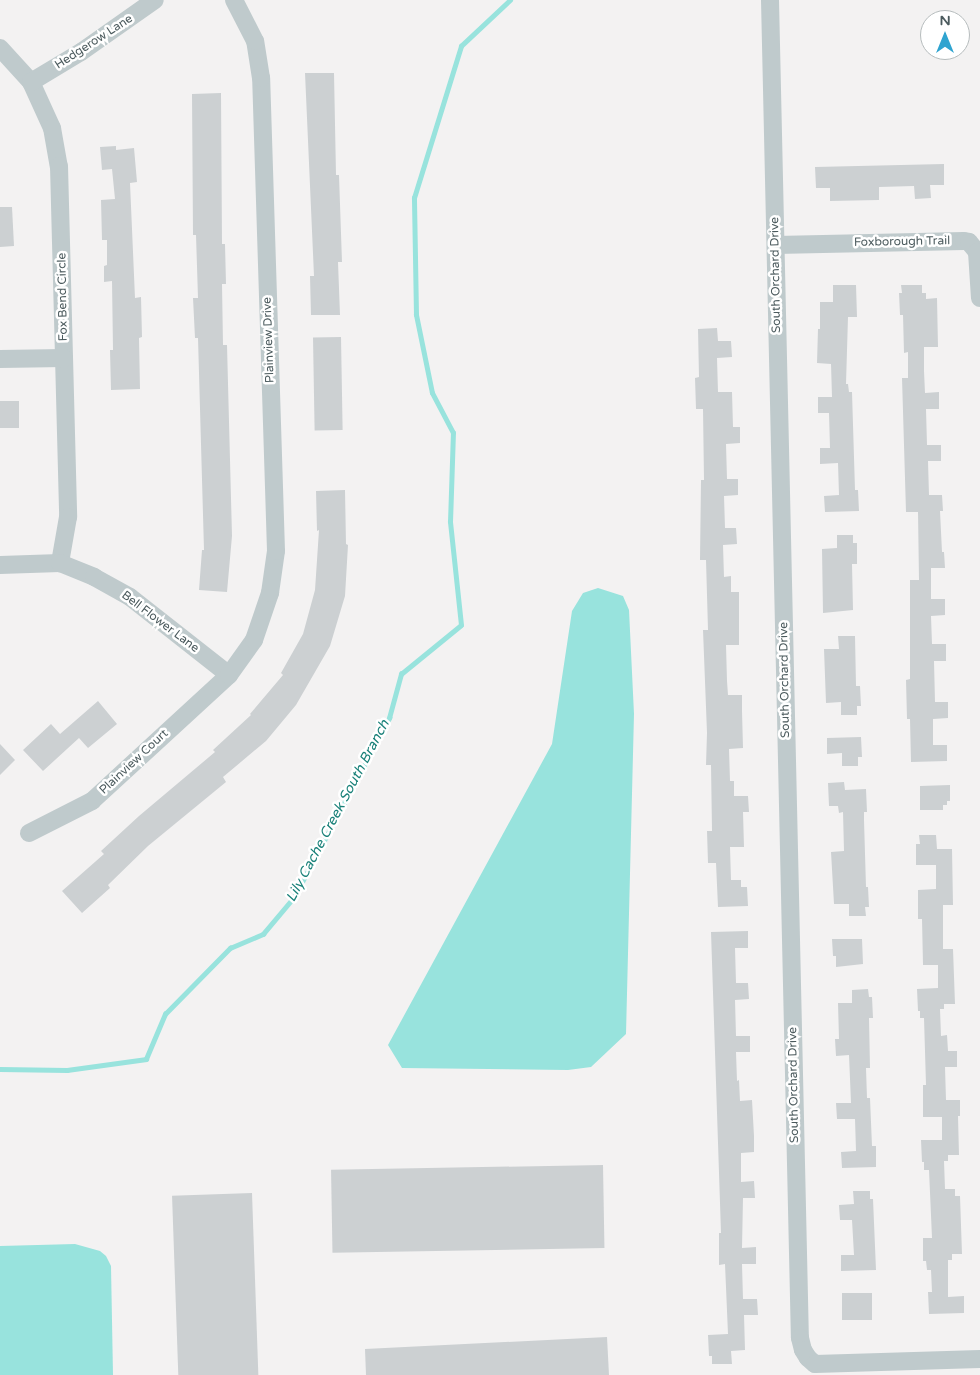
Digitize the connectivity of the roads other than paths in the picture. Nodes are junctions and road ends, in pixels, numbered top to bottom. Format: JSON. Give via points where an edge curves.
{"nodes":[{"id":1,"x":155,"y":0,"type":"edge"},
{"id":2,"x":234,"y":0,"type":"edge"},
{"id":3,"x":770,"y":0,"type":"edge"},
{"id":4,"x":0,"y":48,"type":"edge"},
{"id":5,"x":31,"y":82,"type":"junction"},
{"id":6,"x":776,"y":245,"type":"junction"},
{"id":7,"x":980,"y":298,"type":"edge"},
{"id":8,"x":64,"y":358,"type":"junction"},
{"id":9,"x":0,"y":359,"type":"edge"},
{"id":10,"x":60,"y":563,"type":"junction"},
{"id":11,"x":0,"y":565,"type":"edge"},
{"id":12,"x":229,"y":675,"type":"junction"},
{"id":13,"x":29,"y":833,"type":"dead end"},
{"id":14,"x":980,"y":1359,"type":"edge"}],
"edges":[{"from":1,"to":5,"type":"street","name":"Hedgerow Lane","via":[[81,52]]},
{"from":2,"to":12,"type":"street","name":"Plainview Drive","via":[[255,41],[261,78],[276,551],[270,593],[254,640]]},
{"from":3,"to":6,"type":"street","name":"South Orchard Drive"},
{"from":4,"to":5,"type":"street","name":"Fox Bend Circle"},
{"from":5,"to":8,"type":"street","name":"Fox Bend Circle","via":[[52,128],[59,166]]},
{"from":6,"to":7,"type":"street","name":"Foxborough Trail","via":[[970,242],[977,252]]},
{"from":6,"to":14,"type":"street","name":"South Orchard Drive","via":[[800,1338],[803,1350],[816,1364]]},
{"from":8,"to":9,"type":"street"},
{"from":8,"to":10,"type":"street","name":"Fox Bend Circle","via":[[68,517]]},
{"from":10,"to":11,"type":"street","name":"Bell Flower Lane"},
{"from":10,"to":12,"type":"street","name":"Bell Flower Lane","via":[[130,597]]},
{"from":12,"to":13,"type":"street","name":"Plainview Court","via":[[92,801]]}]}
